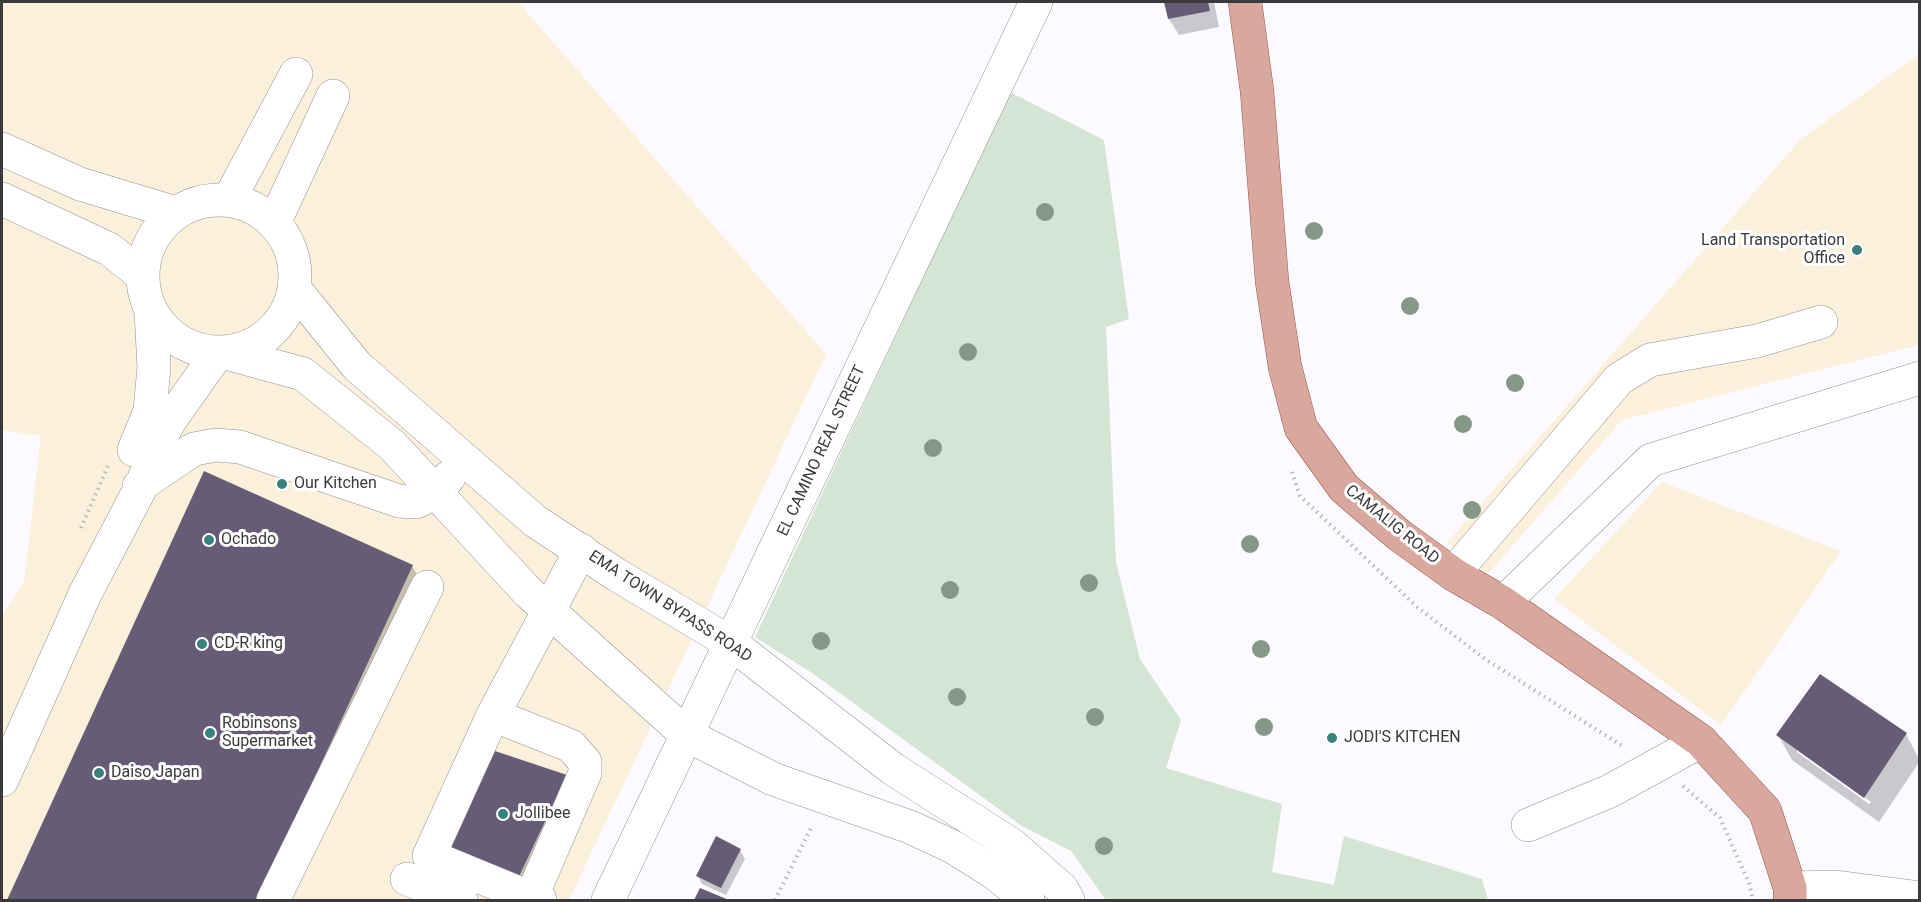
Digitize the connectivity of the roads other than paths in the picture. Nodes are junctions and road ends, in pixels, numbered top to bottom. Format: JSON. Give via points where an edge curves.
{"nodes":[{"id":1,"x":1036,"y":2,"type":"edge"},
{"id":2,"x":1245,"y":2,"type":"edge"},
{"id":3,"x":296,"y":74,"type":"dead end"},
{"id":4,"x":333,"y":96,"type":"dead end"},
{"id":5,"x":2,"y":149,"type":"edge"},
{"id":6,"x":2,"y":199,"type":"edge"},
{"id":7,"x":229,"y":200,"type":"junction"},
{"id":8,"x":176,"y":213,"type":"junction"},
{"id":9,"x":274,"y":223,"type":"junction"},
{"id":10,"x":142,"y":275,"type":"junction"},
{"id":11,"x":294,"y":288,"type":"junction"},
{"id":12,"x":151,"y":312,"type":"junction"},
{"id":13,"x":1821,"y":322,"type":"dead end"},
{"id":14,"x":223,"y":354,"type":"junction"},
{"id":15,"x":1920,"y":378,"type":"edge"},
{"id":16,"x":464,"y":459,"type":"junction"},
{"id":17,"x":124,"y":478,"type":"junction"},
{"id":18,"x":436,"y":492,"type":"junction"},
{"id":19,"x":581,"y":550,"type":"junction"},
{"id":20,"x":1453,"y":574,"type":"junction"},
{"id":21,"x":427,"y":587,"type":"dead end"},
{"id":22,"x":1503,"y":603,"type":"junction"},
{"id":23,"x":547,"y":611,"type":"junction"},
{"id":24,"x":731,"y":643,"type":"junction"},
{"id":25,"x":493,"y":715,"type":"junction"},
{"id":26,"x":687,"y":735,"type":"junction"},
{"id":27,"x":2,"y":738,"type":"edge"},
{"id":28,"x":1701,"y":741,"type":"junction"},
{"id":29,"x":2,"y":780,"type":"edge"},
{"id":30,"x":1528,"y":825,"type":"dead end"},
{"id":31,"x":407,"y":879,"type":"dead end"},
{"id":32,"x":1790,"y":894,"type":"edge"},
{"id":33,"x":1920,"y":898,"type":"edge"},
{"id":34,"x":535,"y":899,"type":"edge"},
{"id":35,"x":273,"y":900,"type":"edge"},
{"id":36,"x":461,"y":900,"type":"edge"},
{"id":37,"x":608,"y":900,"type":"edge"},
{"id":38,"x":1028,"y":900,"type":"edge"},
{"id":39,"x":1068,"y":900,"type":"edge"}],
"edges":[{"from":1,"to":24,"type":"street","name":"EL CAMINO REAL STREET"},
{"from":2,"to":20,"type":"main road","name":"CAMALIG ROAD","via":[[1257,91],[1272,281],[1285,367],[1301,428],[1344,488]]},
{"from":3,"to":7,"type":"street"},
{"from":4,"to":9,"type":"street"},
{"from":5,"to":8,"type":"street","via":[[80,184]]},
{"from":6,"to":10,"type":"street","via":[[110,249]]},
{"from":7,"to":8,"type":"street","via":[[202,202]]},
{"from":7,"to":9,"type":"street","via":[[261,212]]},
{"from":8,"to":10,"type":"street","via":[[152,240]]},
{"from":9,"to":11,"type":"street","via":[[292,254]]},
{"from":10,"to":12,"type":"street"},
{"from":11,"to":14,"type":"street","via":[[281,320],[268,334],[251,345]]},
{"from":11,"to":16,"type":"street","name":"EMA TOWN BYPASS ROAD","via":[[357,366]]},
{"from":12,"to":14,"type":"street","via":[[177,340]]},
{"from":12,"to":17,"type":"street","via":[[154,367],[150,411]]},
{"from":13,"to":20,"type":"street","via":[[1757,341],[1650,360],[1620,379]]},
{"from":14,"to":17,"type":"street"},
{"from":14,"to":18,"type":"street","via":[[303,374],[392,445]]},
{"from":15,"to":22,"type":"street","via":[[1652,460]]},
{"from":16,"to":18,"type":"street"},
{"from":16,"to":19,"type":"street","name":"EMA TOWN BYPASS ROAD","via":[[535,521]]},
{"from":17,"to":18,"type":"street","via":[[194,449],[216,445],[240,447],[399,501],[416,502]]},
{"from":17,"to":27,"type":"street"},
{"from":17,"to":29,"type":"street","via":[[85,594]]},
{"from":18,"to":23,"type":"street"},
{"from":19,"to":23,"type":"street"},
{"from":19,"to":24,"type":"street","name":"EMA TOWN BYPASS ROAD"},
{"from":20,"to":22,"type":"main road","name":"CAMALIG ROAD"},
{"from":21,"to":35,"type":"street"},
{"from":22,"to":28,"type":"main road","name":"CAMALIG ROAD"},
{"from":23,"to":25,"type":"street"},
{"from":23,"to":26,"type":"street"},
{"from":24,"to":26,"type":"street","name":"EL CAMINO REAL STREET"},
{"from":24,"to":39,"type":"street","name":"EMA TOWN BYPASS ROAD","via":[[893,769],[1012,844],[1062,889]]},
{"from":25,"to":34,"type":"street","via":[[571,746],[585,762],[585,773]]},
{"from":25,"to":34,"type":"street","via":[[429,856]]},
{"from":26,"to":37,"type":"street","name":"EL CAMINO REAL STREET"},
{"from":26,"to":38,"type":"street","via":[[773,779],[953,846]]},
{"from":28,"to":30,"type":"street","via":[[1610,791]]},
{"from":28,"to":32,"type":"main road","name":"CAMALIG ROAD","via":[[1765,811]]},
{"from":31,"to":36,"type":"street"},
{"from":32,"to":33,"type":"street","via":[[1836,887]]}]}
